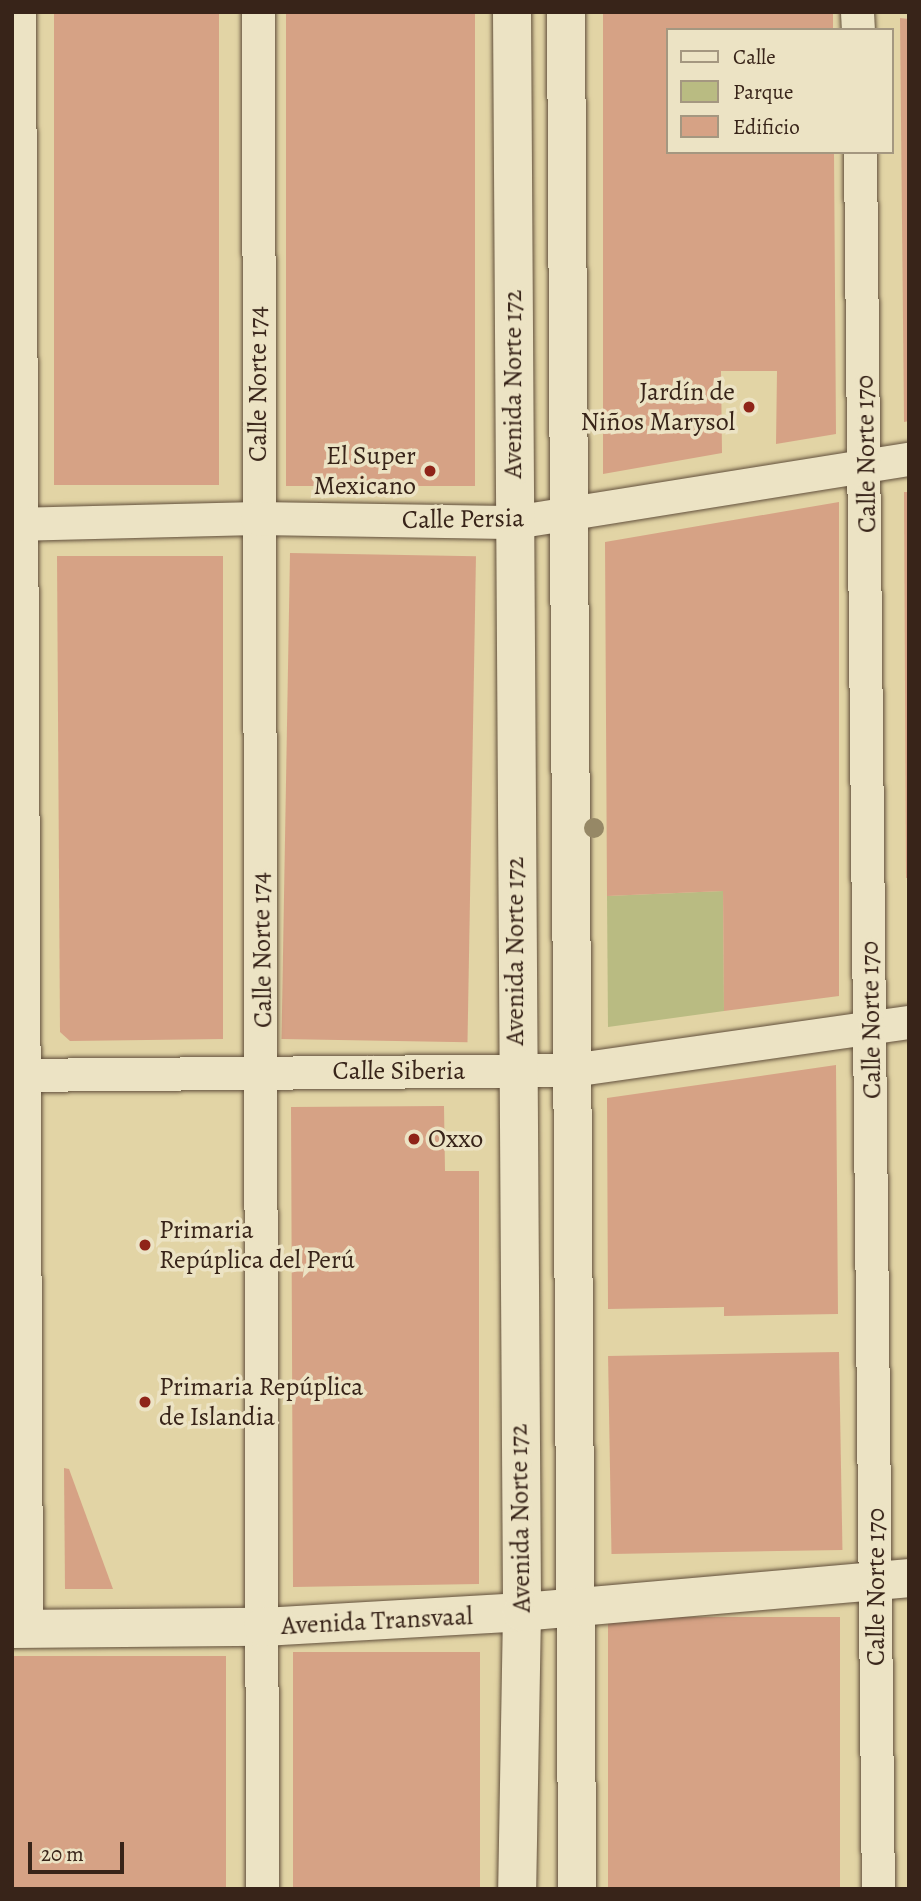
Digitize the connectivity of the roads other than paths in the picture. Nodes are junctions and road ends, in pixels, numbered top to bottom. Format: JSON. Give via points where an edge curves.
{"nodes":[{"id":1,"x":19,"y":12,"type":"edge"},
{"id":2,"x":258,"y":12,"type":"edge"},
{"id":3,"x":513,"y":12,"type":"edge"},
{"id":4,"x":566,"y":12,"type":"edge"},
{"id":5,"x":860,"y":154,"type":"edge"},
{"id":6,"x":909,"y":458,"type":"edge"},
{"id":7,"x":866,"y":466,"type":"junction"},
{"id":8,"x":567,"y":512,"type":"junction"},
{"id":9,"x":257,"y":518,"type":"junction"},
{"id":10,"x":514,"y":522,"type":"junction"},
{"id":11,"x":18,"y":524,"type":"edge"},
{"id":12,"x":909,"y":1022,"type":"edge"},
{"id":13,"x":872,"y":1026,"type":"junction"},
{"id":14,"x":515,"y":1070,"type":"junction"},
{"id":15,"x":571,"y":1070,"type":"junction"},
{"id":16,"x":263,"y":1072,"type":"junction"},
{"id":17,"x":19,"y":1075,"type":"edge"},
{"id":18,"x":893,"y":1580,"type":"edge"},
{"id":19,"x":577,"y":1604,"type":"junction"},
{"id":20,"x":522,"y":1612,"type":"junction"},
{"id":21,"x":263,"y":1628,"type":"junction"},
{"id":22,"x":19,"y":1629,"type":"edge"},
{"id":23,"x":262,"y":1889,"type":"edge"},
{"id":24,"x":517,"y":1889,"type":"edge"},
{"id":25,"x":577,"y":1889,"type":"edge"},
{"id":26,"x":878,"y":1889,"type":"edge"}],
"edges":[{"from":1,"to":11,"type":"street"},
{"from":2,"to":9,"type":"street","name":"Calle Norte 174"},
{"from":3,"to":10,"type":"street","name":"Avenida Norte 172"},
{"from":4,"to":8,"type":"street","name":"Avenida Norte 172"},
{"from":5,"to":7,"type":"street","name":"Calle Norte 170"},
{"from":6,"to":7,"type":"street","name":"Calle Persia"},
{"from":7,"to":8,"type":"street","name":"Calle Persia"},
{"from":7,"to":13,"type":"street","name":"Calle Norte 170"},
{"from":8,"to":10,"type":"street","name":"Calle Persia"},
{"from":8,"to":15,"type":"street","name":"Avenida Norte 172"},
{"from":9,"to":10,"type":"street","name":"Calle Persia"},
{"from":9,"to":11,"type":"street","name":"Calle Persia"},
{"from":9,"to":16,"type":"street","name":"Calle Norte 174"},
{"from":10,"to":14,"type":"street","name":"Avenida Norte 172"},
{"from":11,"to":17,"type":"street"},
{"from":12,"to":13,"type":"street","name":"Calle Siberia"},
{"from":13,"to":15,"type":"street","name":"Calle Siberia"},
{"from":13,"to":18,"type":"street","name":"Calle Norte 170"},
{"from":14,"to":15,"type":"street","name":"Calle Siberia"},
{"from":14,"to":16,"type":"street","name":"Calle Siberia"},
{"from":14,"to":20,"type":"street","name":"Avenida Norte 172"},
{"from":15,"to":19,"type":"street","name":"Avenida Norte 172"},
{"from":16,"to":17,"type":"street","name":"Calle Siberia"},
{"from":16,"to":21,"type":"street","name":"Calle Norte 174"},
{"from":17,"to":22,"type":"street"},
{"from":18,"to":19,"type":"street","name":"Avenida Transvaal"},
{"from":18,"to":26,"type":"street","name":"Calle Norte 170"},
{"from":19,"to":20,"type":"street","name":"Avenida Transvaal"},
{"from":19,"to":25,"type":"street","name":"Avenida Norte 172"},
{"from":20,"to":21,"type":"street","name":"Avenida Transvaal"},
{"from":20,"to":24,"type":"street","name":"Avenida Norte 172"},
{"from":21,"to":22,"type":"street","name":"Avenida Transvaal"},
{"from":21,"to":23,"type":"street","name":"Calle Norte 174"}]}
